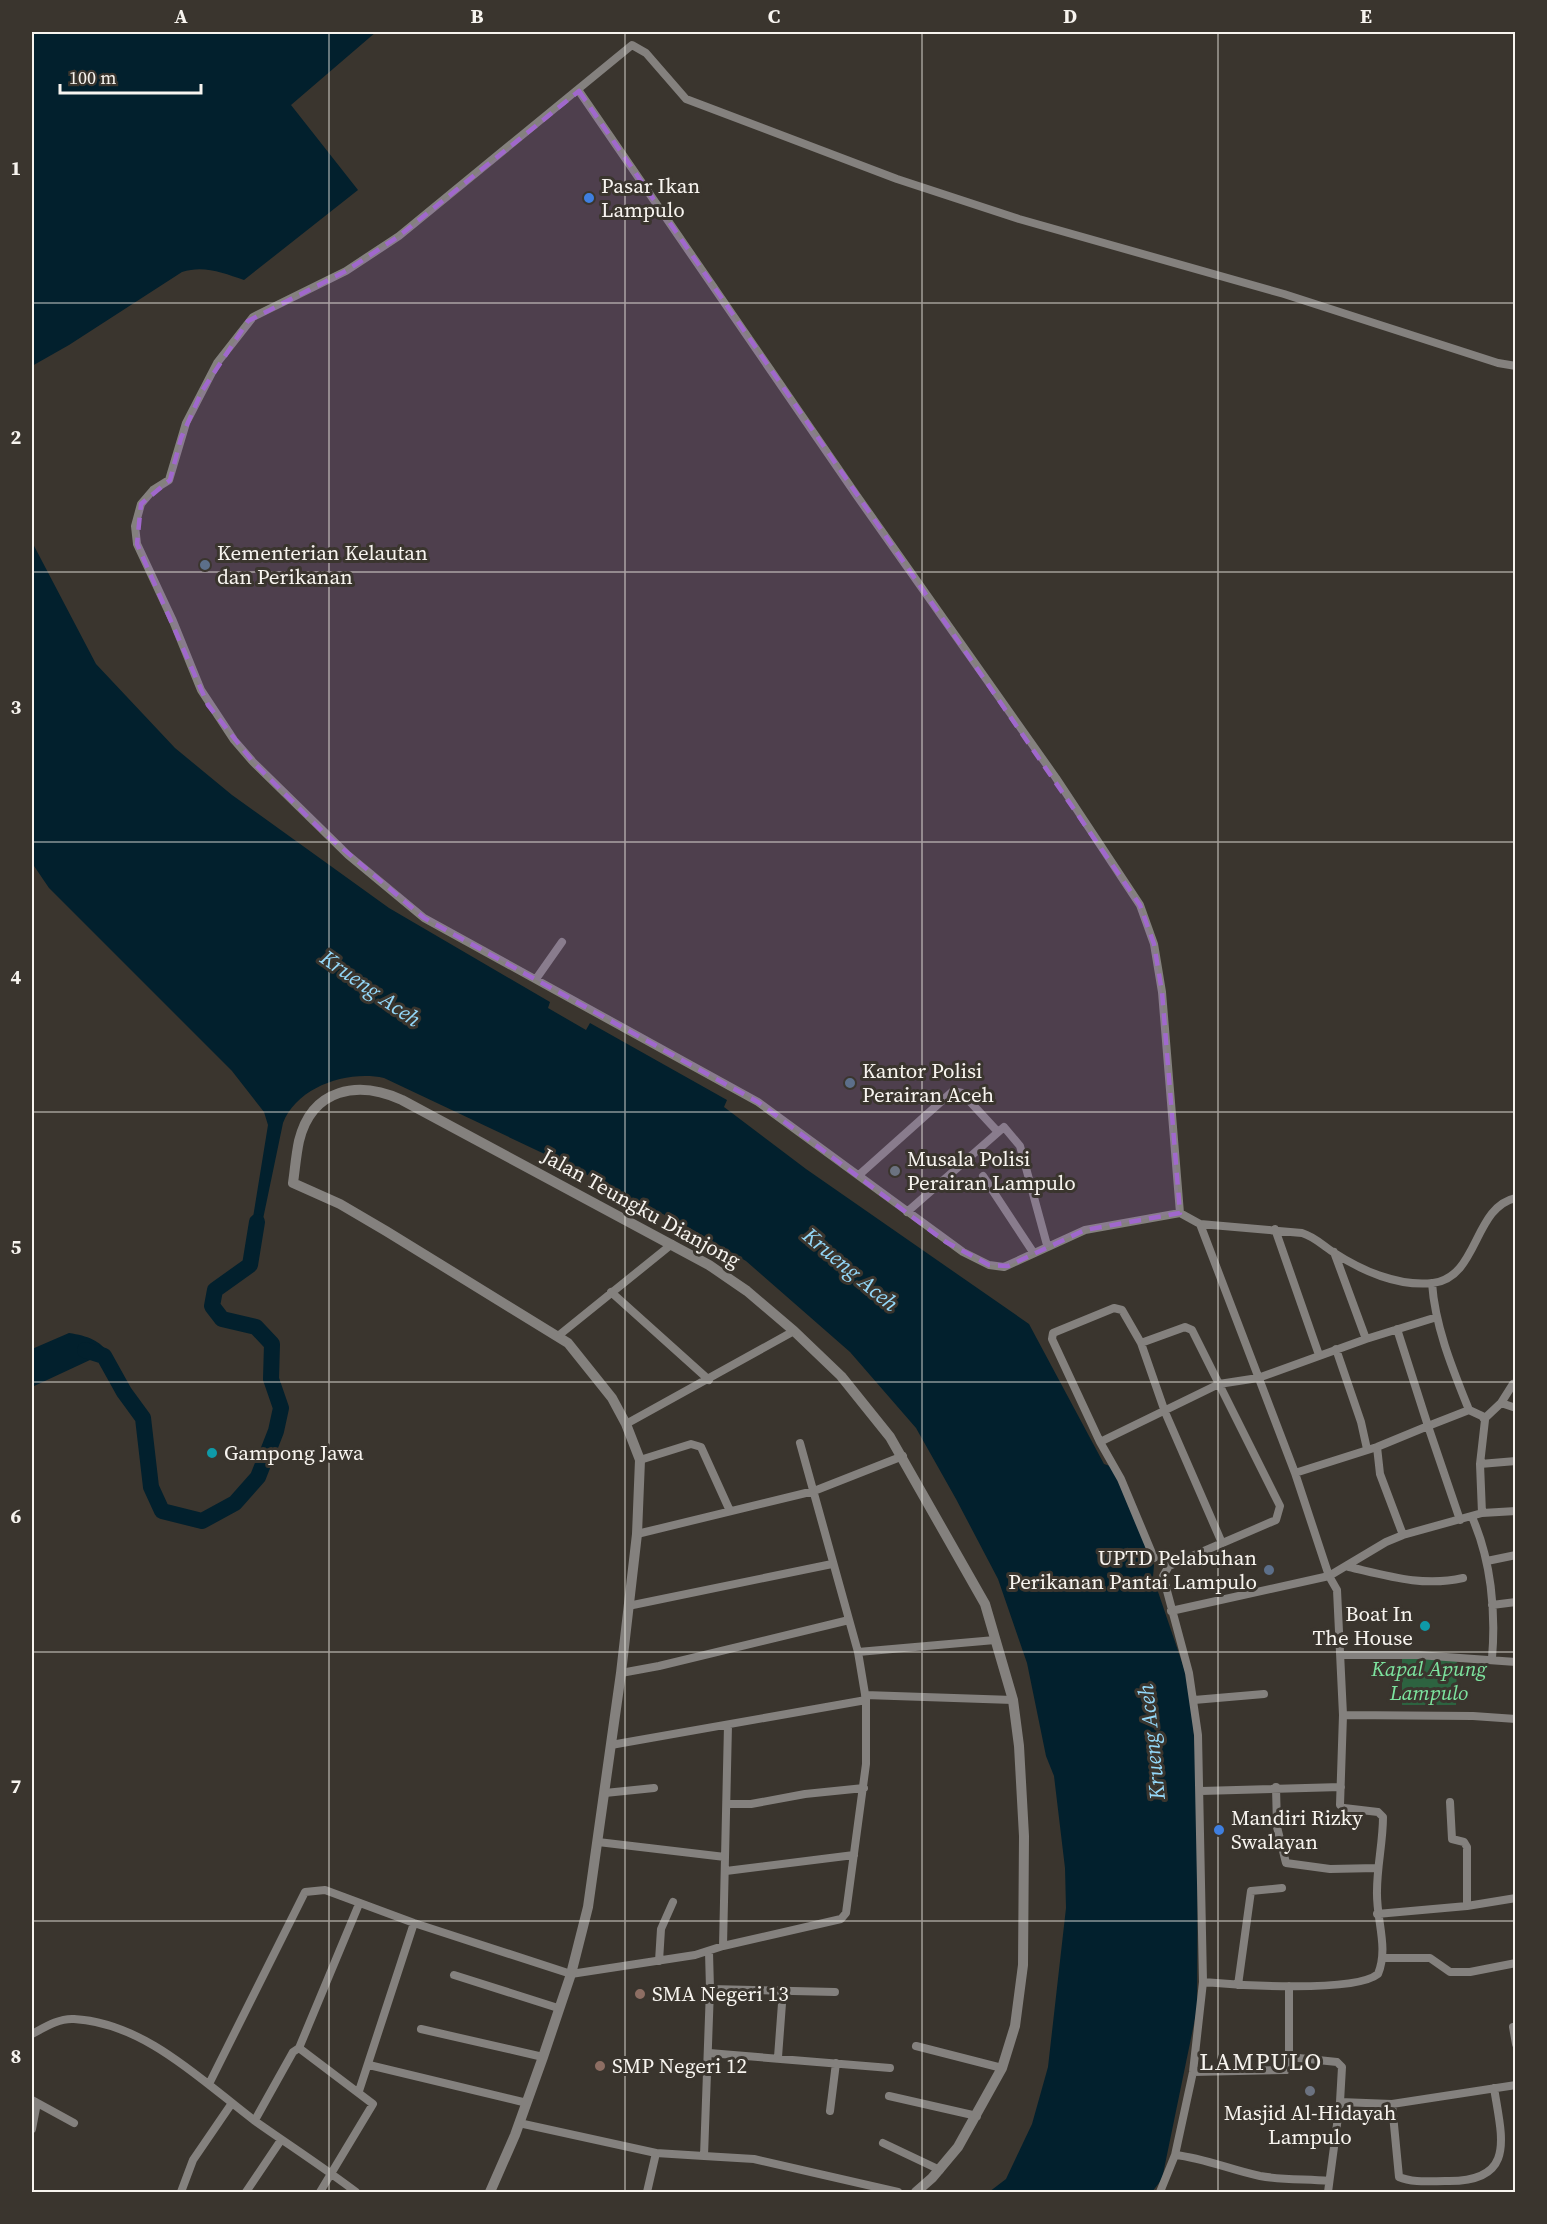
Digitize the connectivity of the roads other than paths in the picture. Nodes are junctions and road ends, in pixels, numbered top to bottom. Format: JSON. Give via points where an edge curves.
{"nodes":[{"id":1,"x":579,"y":91,"type":"junction"},
{"id":2,"x":1515,"y":366,"type":"edge"},
{"id":3,"x":562,"y":942,"type":"dead end"},
{"id":4,"x":536,"y":979,"type":"junction"},
{"id":5,"x":998,"y":1132,"type":"junction"},
{"id":6,"x":860,"y":1175,"type":"junction"},
{"id":7,"x":983,"y":1176,"type":"dead end"},
{"id":8,"x":1515,"y":1198,"type":"edge"},
{"id":9,"x":907,"y":1212,"type":"junction"},
{"id":10,"x":1180,"y":1213,"type":"junction"},
{"id":11,"x":1200,"y":1224,"type":"junction"},
{"id":12,"x":1275,"y":1229,"type":"junction"},
{"id":13,"x":672,"y":1244,"type":"junction"},
{"id":14,"x":1047,"y":1245,"type":"junction"},
{"id":15,"x":1033,"y":1252,"type":"junction"},
{"id":16,"x":1334,"y":1252,"type":"junction"},
{"id":17,"x":1432,"y":1283,"type":"junction"},
{"id":18,"x":611,"y":1292,"type":"junction"},
{"id":19,"x":1437,"y":1317,"type":"junction"},
{"id":20,"x":1397,"y":1329,"type":"junction"},
{"id":21,"x":794,"y":1331,"type":"junction"},
{"id":22,"x":558,"y":1336,"type":"junction"},
{"id":23,"x":1366,"y":1339,"type":"junction"},
{"id":24,"x":1141,"y":1344,"type":"junction"},
{"id":25,"x":1336,"y":1349,"type":"junction"},
{"id":26,"x":1320,"y":1355,"type":"junction"},
{"id":27,"x":1258,"y":1378,"type":"junction"},
{"id":28,"x":709,"y":1380,"type":"junction"},
{"id":29,"x":1219,"y":1384,"type":"junction"},
{"id":30,"x":1513,"y":1384,"type":"dead end"},
{"id":31,"x":1501,"y":1403,"type":"junction"},
{"id":32,"x":1515,"y":1408,"type":"edge"},
{"id":33,"x":1470,"y":1410,"type":"junction"},
{"id":34,"x":1165,"y":1412,"type":"junction"},
{"id":35,"x":1484,"y":1419,"type":"junction"},
{"id":36,"x":626,"y":1424,"type":"junction"},
{"id":37,"x":1428,"y":1426,"type":"junction"},
{"id":38,"x":1100,"y":1442,"type":"junction"},
{"id":39,"x":800,"y":1443,"type":"dead end"},
{"id":40,"x":1372,"y":1448,"type":"junction"},
{"id":41,"x":903,"y":1456,"type":"junction"},
{"id":42,"x":640,"y":1460,"type":"junction"},
{"id":43,"x":1515,"y":1461,"type":"edge"},
{"id":44,"x":1480,"y":1464,"type":"junction"},
{"id":45,"x":1295,"y":1473,"type":"junction"},
{"id":46,"x":814,"y":1491,"type":"junction"},
{"id":47,"x":730,"y":1511,"type":"junction"},
{"id":48,"x":1515,"y":1511,"type":"edge"},
{"id":49,"x":1482,"y":1514,"type":"junction"},
{"id":50,"x":1472,"y":1517,"type":"junction"},
{"id":51,"x":1460,"y":1520,"type":"junction"},
{"id":52,"x":637,"y":1534,"type":"junction"},
{"id":53,"x":1403,"y":1535,"type":"junction"},
{"id":54,"x":1222,"y":1544,"type":"junction"},
{"id":55,"x":1515,"y":1555,"type":"edge"},
{"id":56,"x":1154,"y":1558,"type":"dead end"},
{"id":57,"x":1487,"y":1562,"type":"junction"},
{"id":58,"x":832,"y":1564,"type":"junction"},
{"id":59,"x":1349,"y":1567,"type":"junction"},
{"id":60,"x":1329,"y":1576,"type":"junction"},
{"id":61,"x":1463,"y":1578,"type":"dead end"},
{"id":62,"x":1515,"y":1602,"type":"edge"},
{"id":63,"x":1492,"y":1605,"type":"junction"},
{"id":64,"x":628,"y":1606,"type":"junction"},
{"id":65,"x":1171,"y":1611,"type":"junction"},
{"id":66,"x":849,"y":1620,"type":"junction"},
{"id":67,"x":995,"y":1640,"type":"junction"},
{"id":68,"x":858,"y":1652,"type":"junction"},
{"id":69,"x":1341,"y":1654,"type":"junction"},
{"id":70,"x":1492,"y":1658,"type":"junction"},
{"id":71,"x":1515,"y":1662,"type":"edge"},
{"id":72,"x":621,"y":1673,"type":"junction"},
{"id":73,"x":1264,"y":1694,"type":"dead end"},
{"id":74,"x":866,"y":1698,"type":"junction"},
{"id":75,"x":1013,"y":1700,"type":"junction"},
{"id":76,"x":1194,"y":1700,"type":"junction"},
{"id":77,"x":1343,"y":1715,"type":"junction"},
{"id":78,"x":1515,"y":1719,"type":"edge"},
{"id":79,"x":728,"y":1725,"type":"junction"},
{"id":80,"x":612,"y":1745,"type":"junction"},
{"id":81,"x":1276,"y":1787,"type":"junction"},
{"id":82,"x":1341,"y":1787,"type":"junction"},
{"id":83,"x":654,"y":1788,"type":"dead end"},
{"id":84,"x":864,"y":1788,"type":"junction"},
{"id":85,"x":1201,"y":1791,"type":"junction"},
{"id":86,"x":605,"y":1793,"type":"junction"},
{"id":87,"x":1450,"y":1802,"type":"dead end"},
{"id":88,"x":728,"y":1804,"type":"junction"},
{"id":89,"x":598,"y":1842,"type":"junction"},
{"id":90,"x":854,"y":1855,"type":"junction"},
{"id":91,"x":725,"y":1857,"type":"junction"},
{"id":92,"x":1377,"y":1868,"type":"junction"},
{"id":93,"x":726,"y":1871,"type":"junction"},
{"id":94,"x":1282,"y":1888,"type":"dead end"},
{"id":95,"x":1515,"y":1898,"type":"edge"},
{"id":96,"x":673,"y":1902,"type":"dead end"},
{"id":97,"x":359,"y":1904,"type":"junction"},
{"id":98,"x":1467,"y":1906,"type":"junction"},
{"id":99,"x":1377,"y":1914,"type":"junction"},
{"id":100,"x":414,"y":1923,"type":"junction"},
{"id":101,"x":723,"y":1946,"type":"junction"},
{"id":102,"x":709,"y":1952,"type":"junction"},
{"id":103,"x":1383,"y":1958,"type":"junction"},
{"id":104,"x":658,"y":1961,"type":"junction"},
{"id":105,"x":1515,"y":1963,"type":"edge"},
{"id":106,"x":571,"y":1974,"type":"junction"},
{"id":107,"x":454,"y":1975,"type":"dead end"},
{"id":108,"x":1203,"y":1982,"type":"junction"},
{"id":109,"x":1238,"y":1985,"type":"junction"},
{"id":110,"x":1289,"y":1986,"type":"junction"},
{"id":111,"x":710,"y":1989,"type":"junction"},
{"id":112,"x":783,"y":1990,"type":"junction"},
{"id":113,"x":835,"y":1992,"type":"dead end"},
{"id":114,"x":558,"y":2008,"type":"junction"},
{"id":115,"x":1513,"y":2026,"type":"dead end"},
{"id":116,"x":422,"y":2029,"type":"dead end"},
{"id":117,"x":32,"y":2034,"type":"edge"},
{"id":118,"x":1515,"y":2044,"type":"edge"},
{"id":119,"x":916,"y":2046,"type":"dead end"},
{"id":120,"x":299,"y":2048,"type":"junction"},
{"id":121,"x":709,"y":2053,"type":"junction"},
{"id":122,"x":543,"y":2057,"type":"junction"},
{"id":123,"x":778,"y":2057,"type":"junction"},
{"id":124,"x":1289,"y":2057,"type":"junction"},
{"id":125,"x":836,"y":2063,"type":"junction"},
{"id":126,"x":369,"y":2066,"type":"junction"},
{"id":127,"x":890,"y":2068,"type":"dead end"},
{"id":128,"x":1002,"y":2068,"type":"junction"},
{"id":129,"x":1193,"y":2072,"type":"junction"},
{"id":130,"x":209,"y":2084,"type":"junction"},
{"id":131,"x":1515,"y":2085,"type":"edge"},
{"id":132,"x":1494,"y":2088,"type":"junction"},
{"id":133,"x":359,"y":2091,"type":"junction"},
{"id":134,"x":889,"y":2096,"type":"dead end"},
{"id":135,"x":34,"y":2102,"type":"edge"},
{"id":136,"x":232,"y":2103,"type":"junction"},
{"id":137,"x":527,"y":2103,"type":"junction"},
{"id":138,"x":1340,"y":2103,"type":"junction"},
{"id":139,"x":1392,"y":2104,"type":"junction"},
{"id":140,"x":830,"y":2111,"type":"dead end"},
{"id":141,"x":977,"y":2116,"type":"junction"},
{"id":142,"x":255,"y":2120,"type":"junction"},
{"id":143,"x":74,"y":2123,"type":"dead end"},
{"id":144,"x":519,"y":2123,"type":"junction"},
{"id":145,"x":32,"y":2129,"type":"edge"},
{"id":146,"x":281,"y":2140,"type":"junction"},
{"id":147,"x":883,"y":2143,"type":"dead end"},
{"id":148,"x":656,"y":2153,"type":"junction"},
{"id":149,"x":705,"y":2156,"type":"junction"},
{"id":150,"x":1174,"y":2156,"type":"junction"},
{"id":151,"x":940,"y":2170,"type":"junction"},
{"id":152,"x":332,"y":2174,"type":"junction"},
{"id":153,"x":1329,"y":2181,"type":"junction"},
{"id":154,"x":1462,"y":2182,"type":"junction"},
{"id":155,"x":181,"y":2193,"type":"edge"},
{"id":156,"x":246,"y":2193,"type":"edge"},
{"id":157,"x":320,"y":2193,"type":"edge"},
{"id":158,"x":356,"y":2193,"type":"edge"},
{"id":159,"x":490,"y":2193,"type":"edge"},
{"id":160,"x":647,"y":2193,"type":"edge"},
{"id":161,"x":898,"y":2193,"type":"edge"},
{"id":162,"x":916,"y":2193,"type":"edge"},
{"id":163,"x":1160,"y":2193,"type":"edge"},
{"id":164,"x":1328,"y":2193,"type":"edge"},
{"id":165,"x":1461,"y":2193,"type":"edge"}],
"edges":[{"from":1,"to":2,"type":"street","via":[[632,45],[639,47],[686,99],[897,179]]},
{"from":1,"to":4,"type":"street","via":[[399,236],[346,272],[248,321],[202,391],[181,438],[169,480],[141,504],[135,526],[137,543],[201,690],[253,762],[348,855],[424,918]]},
{"from":1,"to":10,"type":"street","via":[[1140,905],[1154,944],[1162,992]]},
{"from":3,"to":4,"type":"street"},
{"from":4,"to":6,"type":"street","via":[[750,1096]]},
{"from":5,"to":6,"type":"street","via":[[962,1093],[953,1091]]},
{"from":5,"to":9,"type":"street"},
{"from":5,"to":14,"type":"street","via":[[1004,1127],[1020,1146]]},
{"from":6,"to":9,"type":"street"},
{"from":7,"to":15,"type":"street"},
{"from":8,"to":17,"type":"street","via":[[1504,1200],[1494,1209],[1452,1276]]},
{"from":9,"to":15,"type":"street","via":[[963,1252],[994,1267],[1008,1266]]},
{"from":10,"to":11,"type":"street"},
{"from":10,"to":14,"type":"street","via":[[1085,1230]]},
{"from":11,"to":12,"type":"street"},
{"from":11,"to":27,"type":"street"},
{"from":12,"to":16,"type":"street","via":[[1314,1237]]},
{"from":12,"to":26,"type":"street"},
{"from":13,"to":18,"type":"street"},
{"from":13,"to":21,"type":"street","name":"Jalan Teungku Dianjong","via":[[727,1276]]},
{"from":13,"to":22,"type":"street","name":"Jalan Teungku Dianjong","via":[[402,1100],[376,1090],[346,1090],[319,1105],[310,1115],[299,1141],[293,1183],[386,1231]]},
{"from":14,"to":15,"type":"street"},
{"from":16,"to":17,"type":"street","via":[[1374,1273],[1410,1284]]},
{"from":16,"to":23,"type":"street"},
{"from":17,"to":19,"type":"street"},
{"from":18,"to":22,"type":"street"},
{"from":18,"to":28,"type":"street"},
{"from":19,"to":20,"type":"street"},
{"from":19,"to":33,"type":"street"},
{"from":20,"to":23,"type":"street"},
{"from":20,"to":37,"type":"street"},
{"from":21,"to":28,"type":"street"},
{"from":21,"to":41,"type":"street","name":"Jalan Teungku Dianjong","via":[[856,1394]]},
{"from":22,"to":36,"type":"street","via":[[579,1354]]},
{"from":23,"to":25,"type":"street"},
{"from":24,"to":29,"type":"street","via":[[1190,1327]]},
{"from":24,"to":34,"type":"street"},
{"from":24,"to":38,"type":"street","via":[[1118,1308],[1053,1333],[1052,1340]]},
{"from":25,"to":26,"type":"street"},
{"from":25,"to":40,"type":"street"},
{"from":26,"to":27,"type":"street"},
{"from":27,"to":29,"type":"street"},
{"from":27,"to":45,"type":"street"},
{"from":28,"to":36,"type":"street"},
{"from":29,"to":34,"type":"street"},
{"from":29,"to":54,"type":"street","via":[[1280,1506],[1276,1520]]},
{"from":30,"to":31,"type":"street"},
{"from":31,"to":32,"type":"street"},
{"from":31,"to":35,"type":"street"},
{"from":33,"to":35,"type":"street"},
{"from":33,"to":37,"type":"street"},
{"from":34,"to":38,"type":"street"},
{"from":34,"to":54,"type":"street"},
{"from":35,"to":44,"type":"street"},
{"from":36,"to":42,"type":"street"},
{"from":37,"to":40,"type":"street"},
{"from":37,"to":51,"type":"street"},
{"from":38,"to":56,"type":"street","via":[[1121,1479]]},
{"from":39,"to":46,"type":"street"},
{"from":40,"to":45,"type":"street"},
{"from":40,"to":53,"type":"street"},
{"from":41,"to":46,"type":"street"},
{"from":41,"to":67,"type":"street","name":"Jalan Teungku Dianjong","via":[[971,1576],[985,1604]]},
{"from":42,"to":47,"type":"street","via":[[691,1444],[701,1447]]},
{"from":42,"to":52,"type":"street"},
{"from":43,"to":44,"type":"street"},
{"from":44,"to":49,"type":"street"},
{"from":45,"to":60,"type":"street"},
{"from":46,"to":47,"type":"street"},
{"from":46,"to":58,"type":"street"},
{"from":47,"to":52,"type":"street"},
{"from":48,"to":49,"type":"street"},
{"from":49,"to":50,"type":"street"},
{"from":50,"to":51,"type":"street"},
{"from":50,"to":57,"type":"street"},
{"from":51,"to":53,"type":"street"},
{"from":52,"to":64,"type":"street"},
{"from":53,"to":59,"type":"street"},
{"from":54,"to":65,"type":"street","via":[[1169,1566],[1164,1584]]},
{"from":55,"to":57,"type":"street"},
{"from":57,"to":63,"type":"street"},
{"from":58,"to":64,"type":"street"},
{"from":58,"to":66,"type":"street"},
{"from":59,"to":60,"type":"street"},
{"from":59,"to":61,"type":"street","via":[[1412,1582],[1443,1583]]},
{"from":60,"to":65,"type":"street"},
{"from":60,"to":69,"type":"street","via":[[1337,1590]]},
{"from":62,"to":63,"type":"street"},
{"from":63,"to":70,"type":"street"},
{"from":64,"to":72,"type":"street"},
{"from":65,"to":76,"type":"street"},
{"from":66,"to":68,"type":"street"},
{"from":66,"to":72,"type":"street"},
{"from":67,"to":68,"type":"street"},
{"from":67,"to":75,"type":"street","name":"Jalan Teungku Dianjong"},
{"from":68,"to":74,"type":"street"},
{"from":69,"to":70,"type":"street"},
{"from":69,"to":77,"type":"street"},
{"from":70,"to":71,"type":"street"},
{"from":72,"to":80,"type":"street"},
{"from":73,"to":76,"type":"street"},
{"from":74,"to":75,"type":"street"},
{"from":74,"to":79,"type":"street"},
{"from":74,"to":84,"type":"street"},
{"from":75,"to":128,"type":"street","name":"Jalan Teungku Dianjong","via":[[1020,1746],[1025,1922],[1015,2026]]},
{"from":76,"to":85,"type":"street"},
{"from":77,"to":78,"type":"street"},
{"from":77,"to":82,"type":"street"},
{"from":79,"to":80,"type":"street"},
{"from":79,"to":88,"type":"street"},
{"from":80,"to":86,"type":"street"},
{"from":81,"to":82,"type":"street"},
{"from":81,"to":85,"type":"street"},
{"from":81,"to":92,"type":"street","via":[[1277,1827],[1286,1863],[1330,1869]]},
{"from":82,"to":92,"type":"street","via":[[1342,1807],[1378,1812],[1383,1817]]},
{"from":83,"to":86,"type":"street"},
{"from":84,"to":88,"type":"street"},
{"from":84,"to":90,"type":"street"},
{"from":85,"to":108,"type":"street"},
{"from":86,"to":89,"type":"street"},
{"from":87,"to":98,"type":"street","via":[[1452,1839],[1467,1847]]},
{"from":88,"to":91,"type":"street"},
{"from":89,"to":91,"type":"street"},
{"from":89,"to":106,"type":"street","via":[[588,1907]]},
{"from":90,"to":93,"type":"street"},
{"from":90,"to":101,"type":"street","via":[[846,1913],[841,1919]]},
{"from":91,"to":93,"type":"street"},
{"from":92,"to":99,"type":"street"},
{"from":93,"to":101,"type":"street"},
{"from":94,"to":109,"type":"street","via":[[1251,1891]]},
{"from":95,"to":98,"type":"street"},
{"from":96,"to":104,"type":"street","via":[[661,1929]]},
{"from":97,"to":100,"type":"street"},
{"from":97,"to":120,"type":"street"},
{"from":97,"to":130,"type":"street","via":[[325,1890],[305,1892]]},
{"from":98,"to":99,"type":"street"},
{"from":99,"to":103,"type":"street"},
{"from":100,"to":106,"type":"street"},
{"from":100,"to":126,"type":"street"},
{"from":101,"to":102,"type":"street"},
{"from":102,"to":104,"type":"street"},
{"from":102,"to":111,"type":"street"},
{"from":103,"to":105,"type":"street","via":[[1431,1958],[1450,1972]]},
{"from":103,"to":110,"type":"street","via":[[1378,1974],[1367,1980]]},
{"from":104,"to":106,"type":"street"},
{"from":106,"to":114,"type":"street"},
{"from":107,"to":114,"type":"street"},
{"from":108,"to":109,"type":"street"},
{"from":108,"to":129,"type":"street"},
{"from":109,"to":110,"type":"street"},
{"from":110,"to":124,"type":"street"},
{"from":111,"to":112,"type":"street"},
{"from":111,"to":121,"type":"street"},
{"from":112,"to":113,"type":"street"},
{"from":112,"to":123,"type":"street"},
{"from":114,"to":122,"type":"street"},
{"from":115,"to":118,"type":"street"},
{"from":116,"to":122,"type":"street"},
{"from":117,"to":130,"type":"street","via":[[58,2020],[96,2024],[147,2043]]},
{"from":119,"to":128,"type":"street"},
{"from":120,"to":133,"type":"street"},
{"from":120,"to":142,"type":"street","via":[[293,2052]]},
{"from":121,"to":123,"type":"street"},
{"from":121,"to":149,"type":"street"},
{"from":122,"to":137,"type":"street"},
{"from":123,"to":125,"type":"street"},
{"from":124,"to":129,"type":"street","via":[[1288,2068],[1283,2072]]},
{"from":124,"to":138,"type":"street","via":[[1341,2065]]},
{"from":125,"to":127,"type":"street"},
{"from":125,"to":140,"type":"street"},
{"from":126,"to":133,"type":"street"},
{"from":126,"to":137,"type":"street"},
{"from":128,"to":141,"type":"street","name":"Jalan Teungku Dianjong"},
{"from":129,"to":150,"type":"street"},
{"from":130,"to":136,"type":"street"},
{"from":131,"to":132,"type":"street"},
{"from":132,"to":139,"type":"street"},
{"from":132,"to":154,"type":"street","via":[[1503,2142],[1501,2155],[1485,2175]]},
{"from":133,"to":152,"type":"street","via":[[372,2101],[373,2107]]},
{"from":134,"to":141,"type":"street"},
{"from":135,"to":143,"type":"street"},
{"from":135,"to":145,"type":"street"},
{"from":136,"to":142,"type":"street"},
{"from":136,"to":155,"type":"street","via":[[193,2160]]},
{"from":137,"to":144,"type":"street"},
{"from":138,"to":139,"type":"street"},
{"from":138,"to":153,"type":"street"},
{"from":139,"to":154,"type":"street","via":[[1399,2177]]},
{"from":141,"to":151,"type":"street","name":"Jalan Teungku Dianjong"},
{"from":142,"to":146,"type":"street"},
{"from":144,"to":148,"type":"street"},
{"from":144,"to":159,"type":"street"},
{"from":146,"to":152,"type":"street"},
{"from":146,"to":156,"type":"street"},
{"from":147,"to":151,"type":"street"},
{"from":148,"to":149,"type":"street"},
{"from":148,"to":160,"type":"street"},
{"from":149,"to":161,"type":"street","via":[[754,2159]]},
{"from":150,"to":153,"type":"street","via":[[1203,2159],[1217,2166],[1273,2178]]},
{"from":150,"to":163,"type":"street"},
{"from":151,"to":162,"type":"street","name":"Jalan Teungku Dianjong"},
{"from":152,"to":157,"type":"street"},
{"from":152,"to":158,"type":"street"},
{"from":153,"to":164,"type":"street"},
{"from":154,"to":165,"type":"street"}]}
